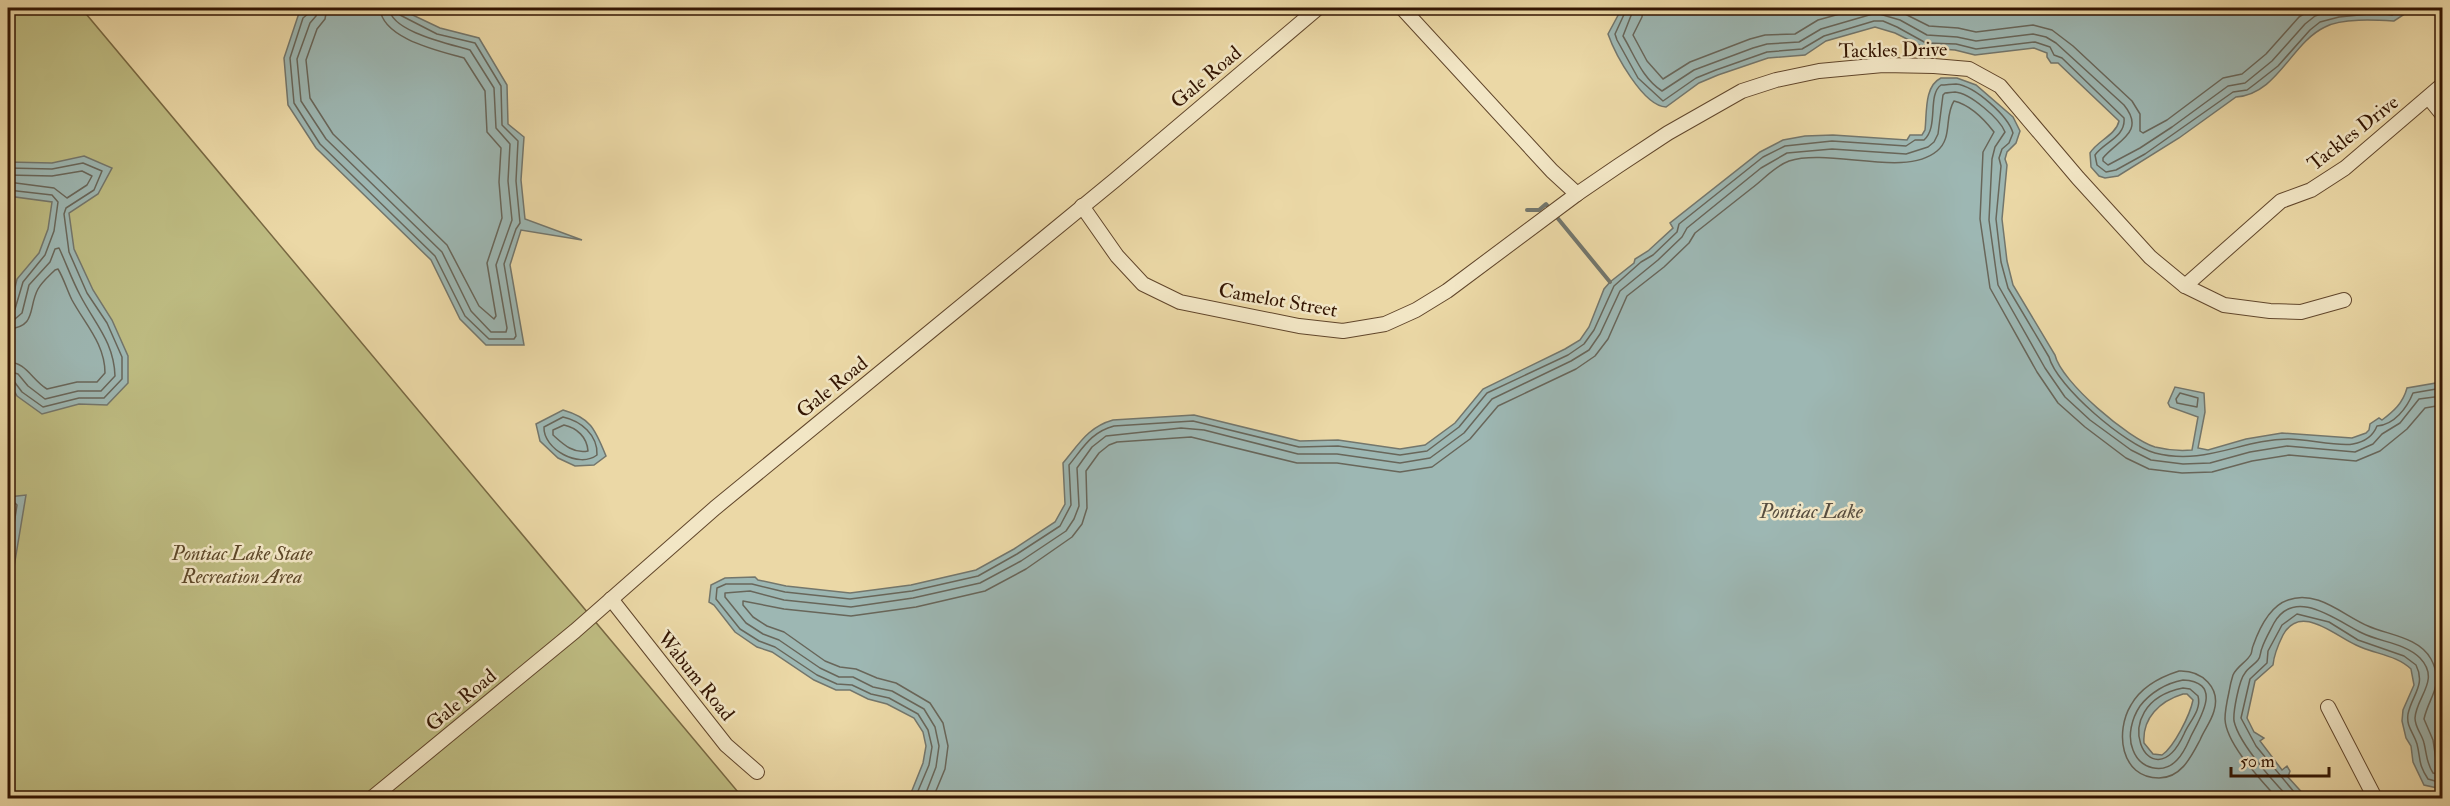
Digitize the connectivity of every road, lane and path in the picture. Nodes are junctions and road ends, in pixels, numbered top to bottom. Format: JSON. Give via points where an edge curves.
{"nodes":[{"id":1,"x":1318,"y":8,"type":"edge"},
{"id":2,"x":1402,"y":8,"type":"edge"},
{"id":3,"x":2442,"y":85,"type":"edge"},
{"id":4,"x":2429,"y":98,"type":"junction"},
{"id":5,"x":2442,"y":114,"type":"edge"},
{"id":6,"x":1577,"y":194,"type":"junction"},
{"id":7,"x":1082,"y":206,"type":"junction"},
{"id":8,"x":2185,"y":286,"type":"junction"},
{"id":9,"x":2344,"y":300,"type":"dead end"},
{"id":10,"x":611,"y":599,"type":"junction"},
{"id":11,"x":2328,"y":707,"type":"dead end"},
{"id":12,"x":757,"y":772,"type":"dead end"},
{"id":13,"x":372,"y":798,"type":"edge"},
{"id":14,"x":2375,"y":798,"type":"edge"}],
"edges":[{"from":1,"to":7,"type":"street","name":"Gale Road"},
{"from":2,"to":6,"type":"street"},
{"from":3,"to":4,"type":"street","name":"Tackles Drive"},
{"from":4,"to":5,"type":"street"},
{"from":4,"to":8,"type":"street","name":"Tackles Drive","via":[[2345,168],[2311,189],[2281,201]]},
{"from":6,"to":7,"type":"street","name":"Camelot Street","via":[[1416,310],[1385,324],[1343,331],[1180,302],[1143,284],[1117,256]]},
{"from":6,"to":8,"type":"street","name":"Tackles Drive","via":[[1668,133],[1742,91],[1776,80],[1883,65],[1969,69],[2000,86],[2150,257]]},
{"from":7,"to":10,"type":"street","name":"Gale Road","via":[[724,500]]},
{"from":8,"to":9,"type":"street","via":[[2224,305],[2270,311],[2301,312]]},
{"from":10,"to":12,"type":"street","name":"Wabum Road","via":[[726,745]]},
{"from":10,"to":13,"type":"street","name":"Gale Road"},
{"from":11,"to":14,"type":"street"}]}
